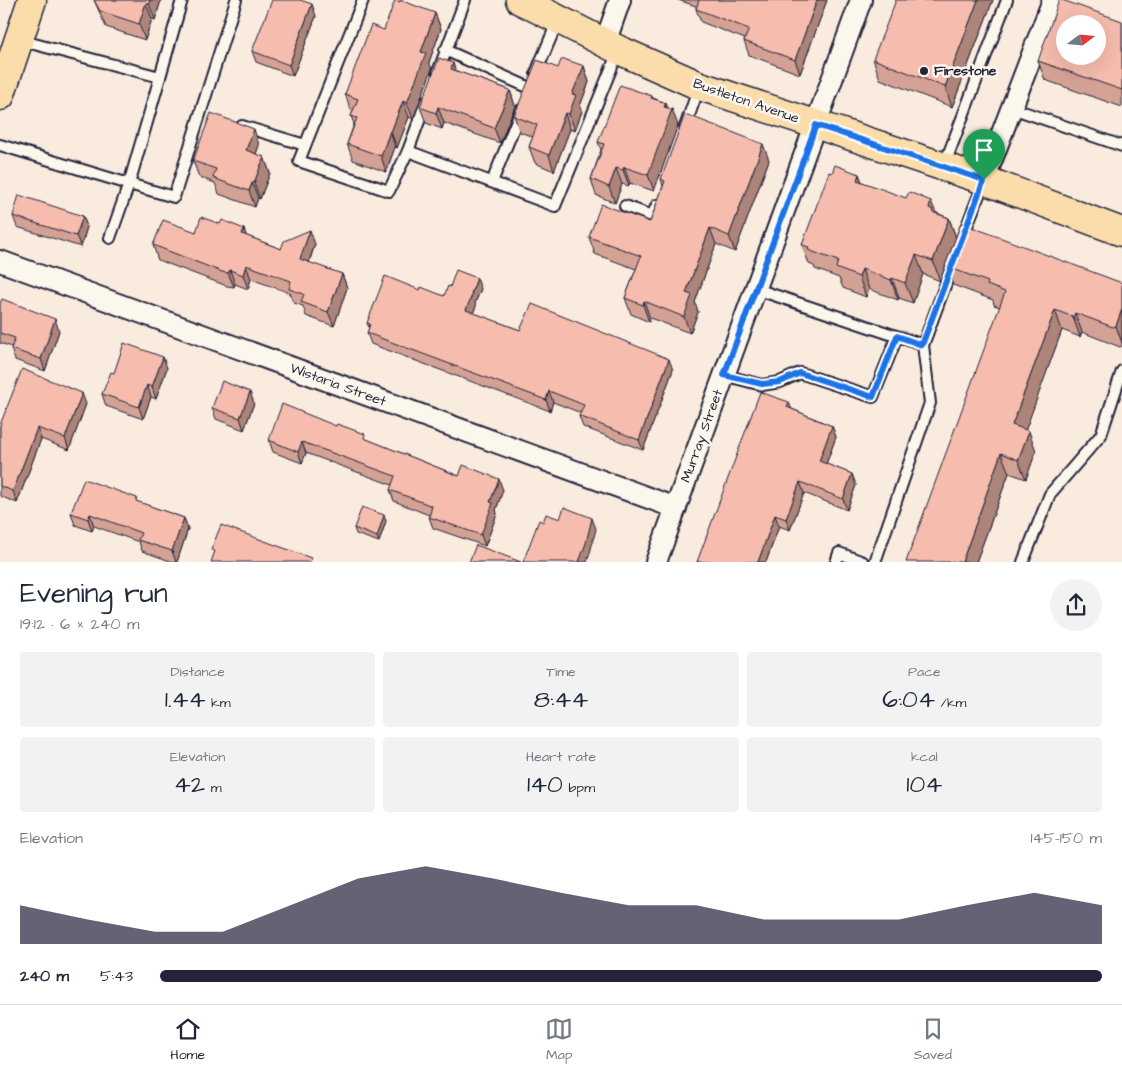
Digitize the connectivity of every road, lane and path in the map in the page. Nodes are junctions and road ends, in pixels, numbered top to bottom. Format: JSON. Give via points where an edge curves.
{"nodes":[{"id":1,"x":32,"y":0,"type":"edge"},
{"id":2,"x":182,"y":0,"type":"edge"},
{"id":3,"x":236,"y":0,"type":"edge"},
{"id":4,"x":362,"y":0,"type":"edge"},
{"id":5,"x":465,"y":0,"type":"edge"},
{"id":6,"x":520,"y":0,"type":"edge"},
{"id":7,"x":620,"y":0,"type":"edge"},
{"id":8,"x":861,"y":0,"type":"edge"},
{"id":9,"x":1007,"y":0,"type":"edge"},
{"id":10,"x":1056,"y":2,"type":"edge"},
{"id":11,"x":558,"y":19,"type":"junction"},
{"id":12,"x":18,"y":40,"type":"junction"},
{"id":13,"x":612,"y":46,"type":"junction"},
{"id":14,"x":445,"y":50,"type":"junction"},
{"id":15,"x":160,"y":77,"type":"junction"},
{"id":16,"x":435,"y":78,"type":"edge"},
{"id":17,"x":700,"y":86,"type":"junction"},
{"id":18,"x":530,"y":88,"type":"junction"},
{"id":19,"x":0,"y":96,"type":"edge"},
{"id":20,"x":428,"y":96,"type":"edge"},
{"id":21,"x":1012,"y":108,"type":"junction"},
{"id":22,"x":229,"y":122,"type":"edge"},
{"id":23,"x":816,"y":125,"type":"junction"},
{"id":24,"x":680,"y":139,"type":"edge"},
{"id":25,"x":0,"y":145,"type":"edge"},
{"id":26,"x":305,"y":145,"type":"junction"},
{"id":27,"x":1122,"y":146,"type":"edge"},
{"id":28,"x":408,"y":151,"type":"junction"},
{"id":29,"x":944,"y":167,"type":"junction"},
{"id":30,"x":984,"y":180,"type":"junction"},
{"id":31,"x":492,"y":182,"type":"junction"},
{"id":32,"x":129,"y":184,"type":"junction"},
{"id":33,"x":658,"y":199,"type":"edge"},
{"id":34,"x":625,"y":206,"type":"dead end"},
{"id":35,"x":1122,"y":232,"type":"edge"},
{"id":36,"x":110,"y":238,"type":"dead end"},
{"id":37,"x":0,"y":261,"type":"edge"},
{"id":38,"x":756,"y":289,"type":"junction"},
{"id":39,"x":897,"y":336,"type":"junction"},
{"id":40,"x":922,"y":345,"type":"junction"},
{"id":41,"x":1122,"y":371,"type":"edge"},
{"id":42,"x":724,"y":375,"type":"junction"},
{"id":43,"x":676,"y":508,"type":"junction"},
{"id":44,"x":656,"y":562,"type":"edge"},
{"id":45,"x":836,"y":562,"type":"edge"},
{"id":46,"x":863,"y":562,"type":"edge"},
{"id":47,"x":875,"y":562,"type":"edge"},
{"id":48,"x":1023,"y":562,"type":"edge"}],
"edges":[{"from":1,"to":12,"type":"main road"},
{"from":2,"to":15,"type":"lane"},
{"from":3,"to":32,"type":"lane","via":[[205,115],[174,197]]},
{"from":4,"to":26,"type":"lane"},
{"from":5,"to":14,"type":"lane"},
{"from":6,"to":11,"type":"main road","name":"Bustleton Avenue"},
{"from":7,"to":13,"type":"street"},
{"from":8,"to":23,"type":"street","name":"Murray Street"},
{"from":9,"to":29,"type":"lane"},
{"from":10,"to":21,"type":"street"},
{"from":11,"to":13,"type":"main road","name":"Bustleton Avenue"},
{"from":11,"to":18,"type":"lane"},
{"from":12,"to":15,"type":"lane"},
{"from":12,"to":19,"type":"main road"},
{"from":13,"to":17,"type":"main road","name":"Bustleton Avenue"},
{"from":13,"to":31,"type":"lane","via":[[555,206]]},
{"from":14,"to":16,"type":"lane"},
{"from":14,"to":18,"type":"lane"},
{"from":15,"to":32,"type":"lane"},
{"from":17,"to":23,"type":"main road","name":"Bustleton Avenue"},
{"from":17,"to":24,"type":"lane"},
{"from":18,"to":31,"type":"lane"},
{"from":20,"to":28,"type":"lane"},
{"from":21,"to":27,"type":"lane"},
{"from":21,"to":30,"type":"street"},
{"from":22,"to":26,"type":"lane"},
{"from":23,"to":29,"type":"main road","name":"Bustleton Avenue"},
{"from":23,"to":38,"type":"street","name":"Murray Street"},
{"from":25,"to":32,"type":"lane"},
{"from":26,"to":28,"type":"lane","via":[[299,161],[389,191]]},
{"from":28,"to":31,"type":"lane"},
{"from":29,"to":30,"type":"main road","name":"Bustleton Avenue"},
{"from":30,"to":35,"type":"main road","name":"Bustleton Avenue"},
{"from":30,"to":40,"type":"lane"},
{"from":32,"to":36,"type":"lane"},
{"from":33,"to":34,"type":"lane","via":[[652,216]]},
{"from":37,"to":43,"type":"street","name":"Wistaria Street"},
{"from":38,"to":39,"type":"lane"},
{"from":38,"to":42,"type":"street","name":"Murray Street"},
{"from":39,"to":40,"type":"lane"},
{"from":39,"to":42,"type":"lane","via":[[873,397],[800,373],[780,382],[762,384]]},
{"from":40,"to":47,"type":"lane","via":[[930,403]]},
{"from":41,"to":48,"type":"lane","via":[[1101,435],[1050,494]]},
{"from":42,"to":43,"type":"street","name":"Murray Street"},
{"from":43,"to":44,"type":"street","name":"Murray Street"},
{"from":45,"to":46,"type":"lane","via":[[839,553]]}]}
